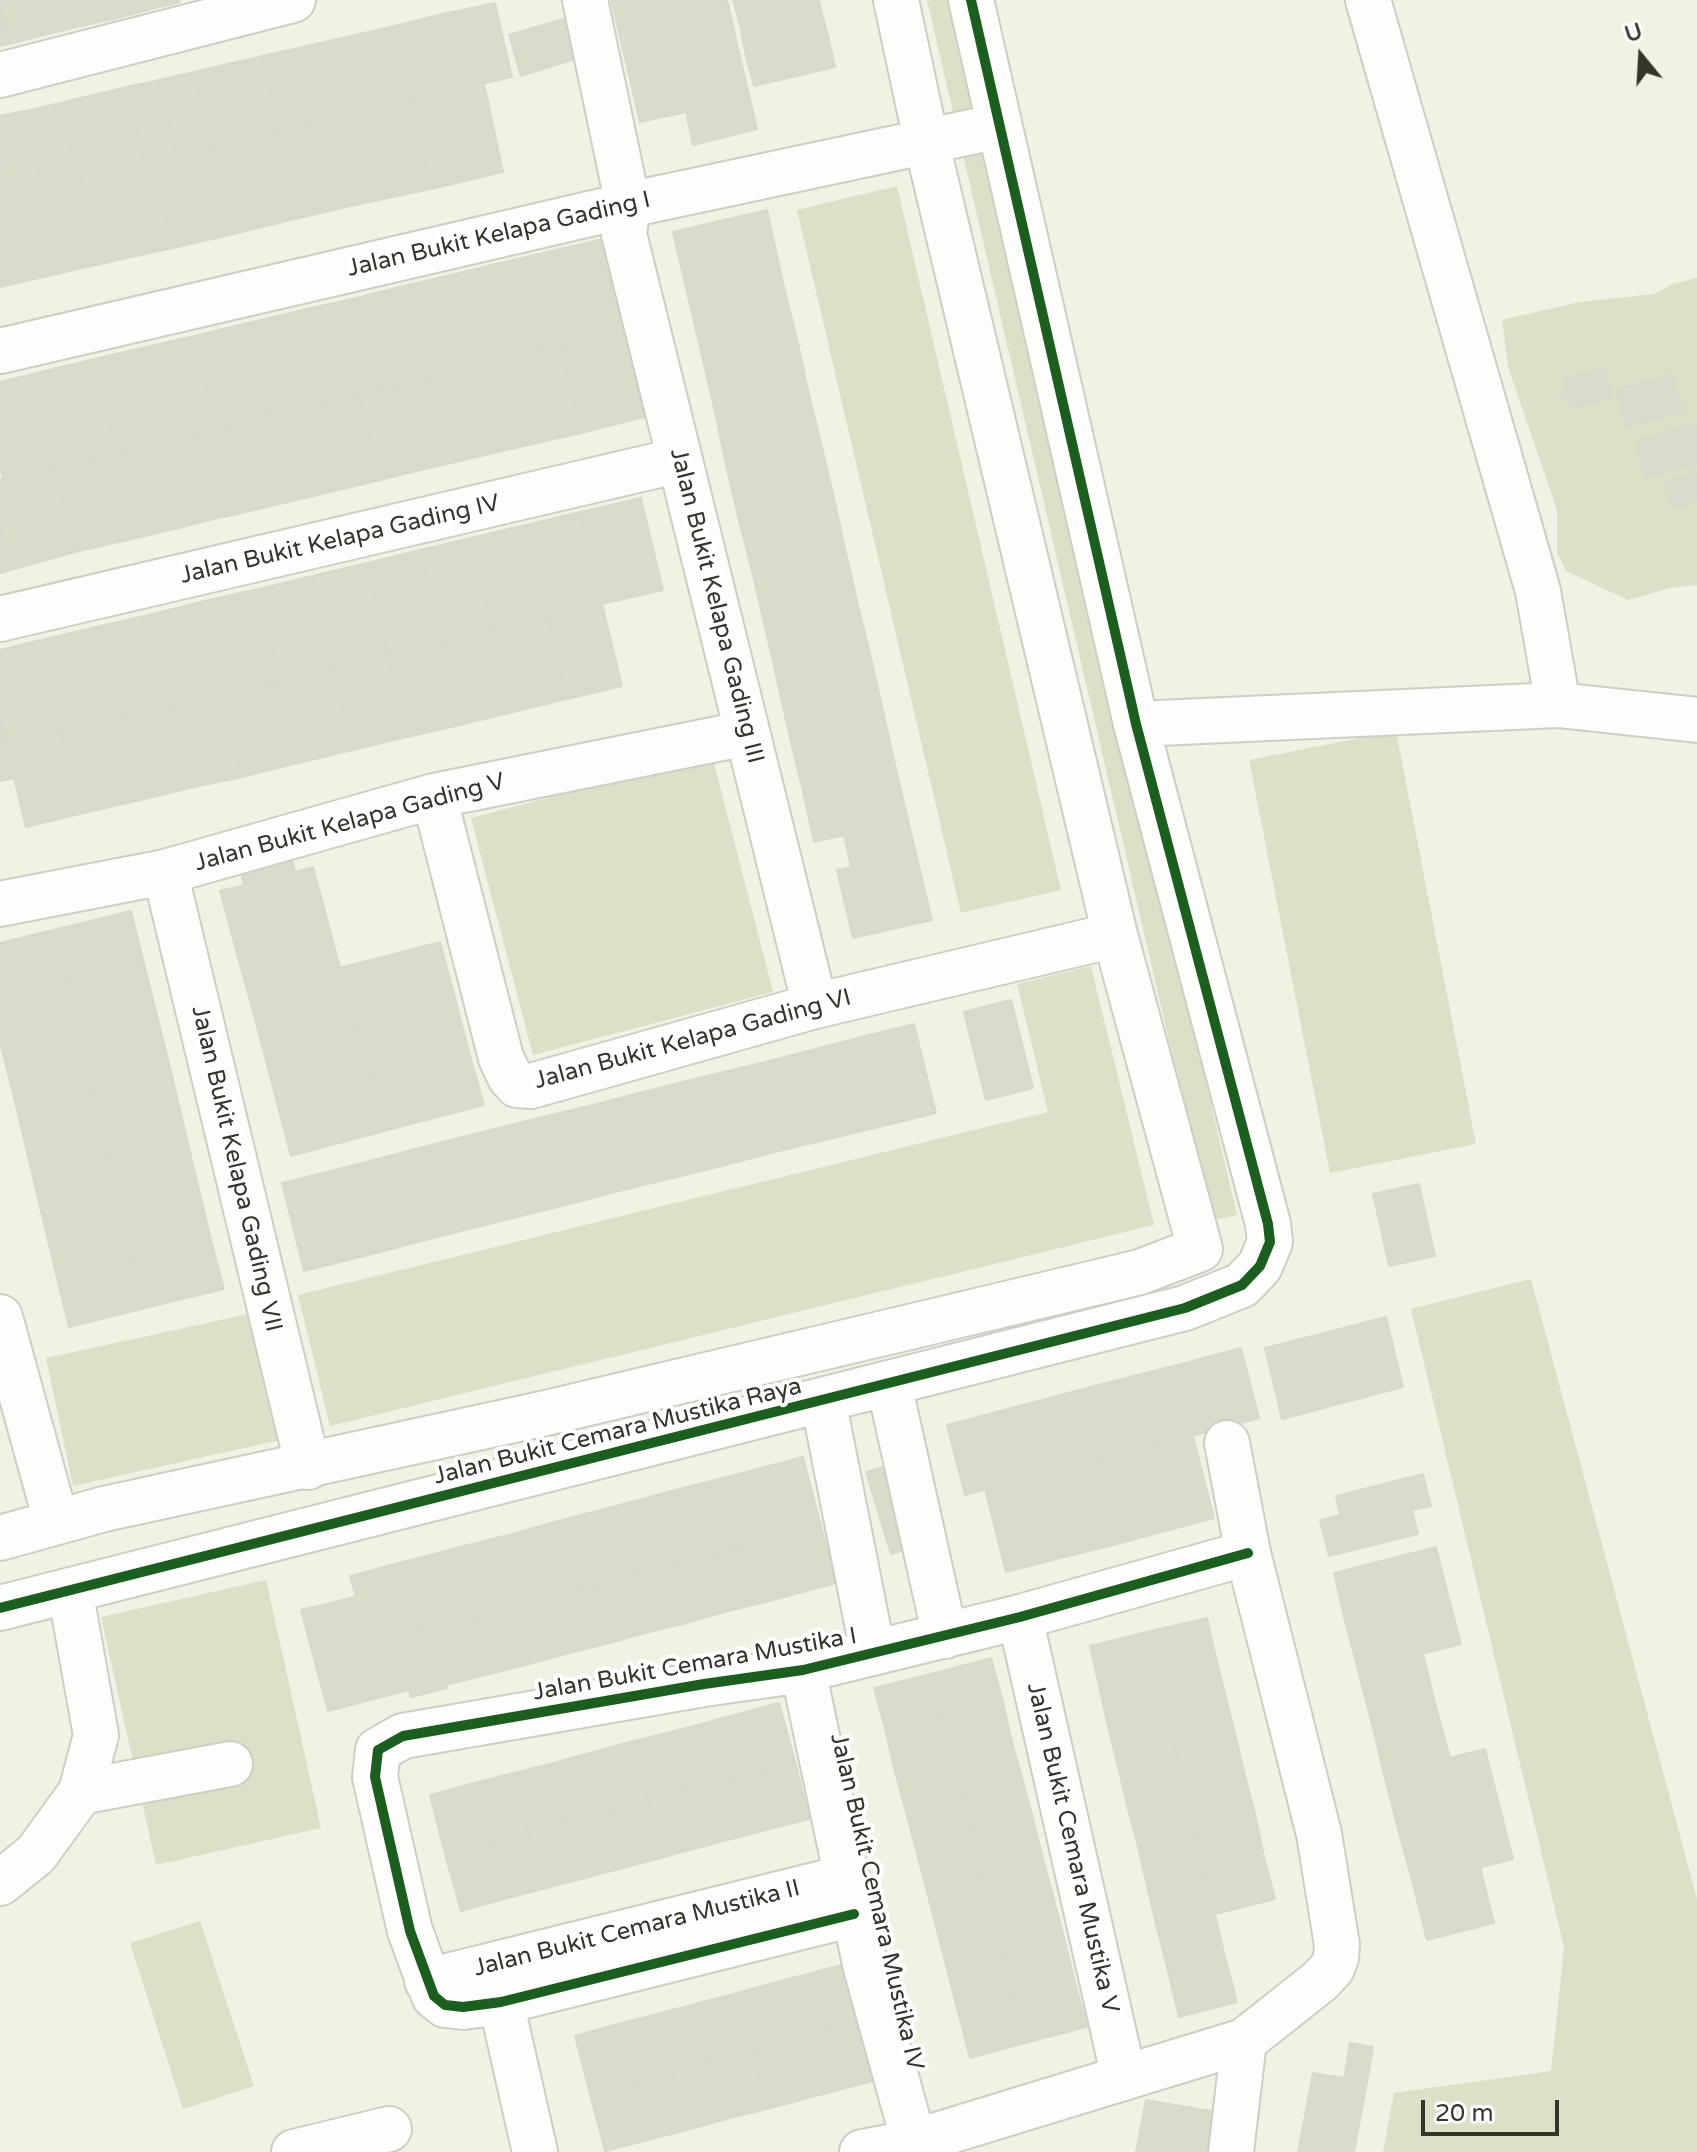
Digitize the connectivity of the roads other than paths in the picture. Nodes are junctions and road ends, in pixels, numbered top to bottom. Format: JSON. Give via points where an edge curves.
{"nodes":[{"id":1,"x":293,"y":0,"type":"edge"},
{"id":2,"x":585,"y":0,"type":"edge"},
{"id":3,"x":896,"y":0,"type":"edge"},
{"id":4,"x":971,"y":0,"type":"edge"},
{"id":5,"x":1368,"y":0,"type":"edge"},
{"id":6,"x":0,"y":75,"type":"edge"},
{"id":7,"x":999,"y":126,"type":"junction"},
{"id":8,"x":926,"y":140,"type":"junction"},
{"id":9,"x":628,"y":205,"type":"junction"},
{"id":10,"x":0,"y":351,"type":"edge"},
{"id":11,"x":680,"y":460,"type":"junction"},
{"id":12,"x":0,"y":619,"type":"edge"},
{"id":13,"x":1558,"y":705,"type":"junction"},
{"id":14,"x":1697,"y":720,"type":"edge"},
{"id":15,"x":1136,"y":724,"type":"junction"},
{"id":16,"x":747,"y":733,"type":"junction"},
{"id":17,"x":434,"y":796,"type":"junction"},
{"id":18,"x":165,"y":872,"type":"junction"},
{"id":19,"x":0,"y":904,"type":"edge"},
{"id":20,"x":1115,"y":935,"type":"junction"},
{"id":21,"x":815,"y":1006,"type":"junction"},
{"id":22,"x":1200,"y":1249,"type":"junction"},
{"id":23,"x":1242,"y":1285,"type":"junction"},
{"id":24,"x":0,"y":1317,"type":"edge"},
{"id":25,"x":889,"y":1384,"type":"junction"},
{"id":26,"x":630,"y":1393,"type":"junction"},
{"id":27,"x":823,"y":1400,"type":"junction"},
{"id":28,"x":1227,"y":1443,"type":"dead end"},
{"id":29,"x":646,"y":1445,"type":"junction"},
{"id":30,"x":308,"y":1467,"type":"junction"},
{"id":31,"x":56,"y":1521,"type":"junction"},
{"id":32,"x":0,"y":1538,"type":"edge"},
{"id":33,"x":1248,"y":1553,"type":"junction"},
{"id":34,"x":70,"y":1590,"type":"junction"},
{"id":35,"x":0,"y":1608,"type":"edge"},
{"id":36,"x":1020,"y":1617,"type":"junction"},
{"id":37,"x":945,"y":1636,"type":"junction"},
{"id":38,"x":873,"y":1653,"type":"junction"},
{"id":39,"x":803,"y":1670,"type":"junction"},
{"id":40,"x":230,"y":1764,"type":"dead end"},
{"id":41,"x":81,"y":1792,"type":"junction"},
{"id":42,"x":0,"y":1883,"type":"edge"},
{"id":43,"x":851,"y":1896,"type":"junction"},
{"id":44,"x":427,"y":1981,"type":"junction"},
{"id":45,"x":501,"y":2002,"type":"junction"},
{"id":46,"x":1244,"y":2041,"type":"junction"},
{"id":47,"x":1124,"y":2078,"type":"junction"},
{"id":48,"x":389,"y":2129,"type":"dead end"},
{"id":49,"x":917,"y":2147,"type":"edge"},
{"id":50,"x":299,"y":2151,"type":"edge"},
{"id":51,"x":535,"y":2152,"type":"edge"},
{"id":52,"x":862,"y":2152,"type":"edge"},
{"id":53,"x":1231,"y":2152,"type":"edge"}],
"edges":[{"from":1,"to":6,"type":"street"},
{"from":2,"to":9,"type":"street","name":"Jalan Bukit Kelapa Gading III"},
{"from":3,"to":8,"type":"street"},
{"from":4,"to":7,"type":"street"},
{"from":5,"to":13,"type":"street","via":[[1538,591]]},
{"from":7,"to":8,"type":"street","name":"Jalan Bukit Kelapa Gading I"},
{"from":7,"to":15,"type":"street"},
{"from":8,"to":9,"type":"street","name":"Jalan Bukit Kelapa Gading I"},
{"from":8,"to":20,"type":"street"},
{"from":9,"to":10,"type":"street","name":"Jalan Bukit Kelapa Gading I"},
{"from":9,"to":11,"type":"street","name":"Jalan Bukit Kelapa Gading III","via":[[624,234]]},
{"from":11,"to":12,"type":"street","name":"Jalan Bukit Kelapa Gading IV"},
{"from":11,"to":16,"type":"street","name":"Jalan Bukit Kelapa Gading III"},
{"from":13,"to":14,"type":"street"},
{"from":13,"to":15,"type":"street"},
{"from":15,"to":23,"type":"street","via":[[1268,1224],[1270,1242],[1260,1266]]},
{"from":16,"to":17,"type":"street","name":"Jalan Bukit Kelapa Gading V"},
{"from":16,"to":21,"type":"street","name":"Jalan Bukit Kelapa Gading III"},
{"from":17,"to":18,"type":"street","name":"Jalan Bukit Kelapa Gading V"},
{"from":17,"to":21,"type":"street","name":"Jalan Bukit Kelapa Gading VI","via":[[501,1058],[517,1085],[531,1086]]},
{"from":18,"to":19,"type":"street","name":"Jalan Bukit Kelapa Gading V"},
{"from":18,"to":30,"type":"street","name":"Jalan Bukit Kelapa Gading VII"},
{"from":20,"to":21,"type":"street","name":"Jalan Bukit Kelapa Gading VI"},
{"from":20,"to":22,"type":"street"},
{"from":22,"to":23,"type":"street"},
{"from":22,"to":26,"type":"street","name":"Jalan Bukit Cemara Mustika Raya","via":[[1140,1272]]},
{"from":23,"to":25,"type":"street","name":"Jalan Bukit Cemara Mustika Raya","via":[[1185,1308]]},
{"from":24,"to":31,"type":"street"},
{"from":25,"to":27,"type":"street","name":"Jalan Bukit Cemara Mustika Raya"},
{"from":25,"to":37,"type":"street"},
{"from":26,"to":29,"type":"street"},
{"from":26,"to":30,"type":"street","name":"Jalan Bukit Cemara Mustika Raya"},
{"from":27,"to":29,"type":"street","name":"Jalan Bukit Cemara Mustika Raya"},
{"from":27,"to":38,"type":"street"},
{"from":28,"to":33,"type":"street"},
{"from":29,"to":34,"type":"street","name":"Jalan Bukit Cemara Mustika Raya"},
{"from":30,"to":31,"type":"street","name":"Jalan Bukit Cemara Mustika Raya"},
{"from":31,"to":32,"type":"street","name":"Jalan Bukit Cemara Mustika Raya"},
{"from":33,"to":36,"type":"street","name":"Jalan Bukit Cemara Mustika I"},
{"from":33,"to":46,"type":"street","via":[[1319,1834],[1337,1945],[1332,1968],[1320,1981]]},
{"from":34,"to":35,"type":"street","name":"Jalan Bukit Cemara Mustika Raya"},
{"from":34,"to":41,"type":"street","via":[[96,1735]]},
{"from":36,"to":37,"type":"street","name":"Jalan Bukit Cemara Mustika I"},
{"from":36,"to":47,"type":"street","name":"Jalan Bukit Cemara Mustika V"},
{"from":37,"to":38,"type":"street","name":"Jalan Bukit Cemara Mustika I"},
{"from":38,"to":39,"type":"street","name":"Jalan Bukit Cemara Mustika I"},
{"from":39,"to":43,"type":"street","name":"Jalan Bukit Cemara Mustika IV"},
{"from":39,"to":44,"type":"street","name":"Jalan Bukit Cemara Mustika I","via":[[403,1736],[378,1750],[375,1777],[410,1931]]},
{"from":40,"to":41,"type":"street"},
{"from":41,"to":42,"type":"street","via":[[36,1854]]},
{"from":43,"to":44,"type":"street","name":"Jalan Bukit Cemara Mustika II"},
{"from":43,"to":45,"type":"street"},
{"from":43,"to":49,"type":"street","name":"Jalan Bukit Cemara Mustika IV"},
{"from":44,"to":45,"type":"street","via":[[445,2005]]},
{"from":45,"to":51,"type":"street"},
{"from":46,"to":47,"type":"street"},
{"from":46,"to":53,"type":"street"},
{"from":47,"to":49,"type":"street"},
{"from":48,"to":50,"type":"street"},
{"from":49,"to":52,"type":"street"}]}
